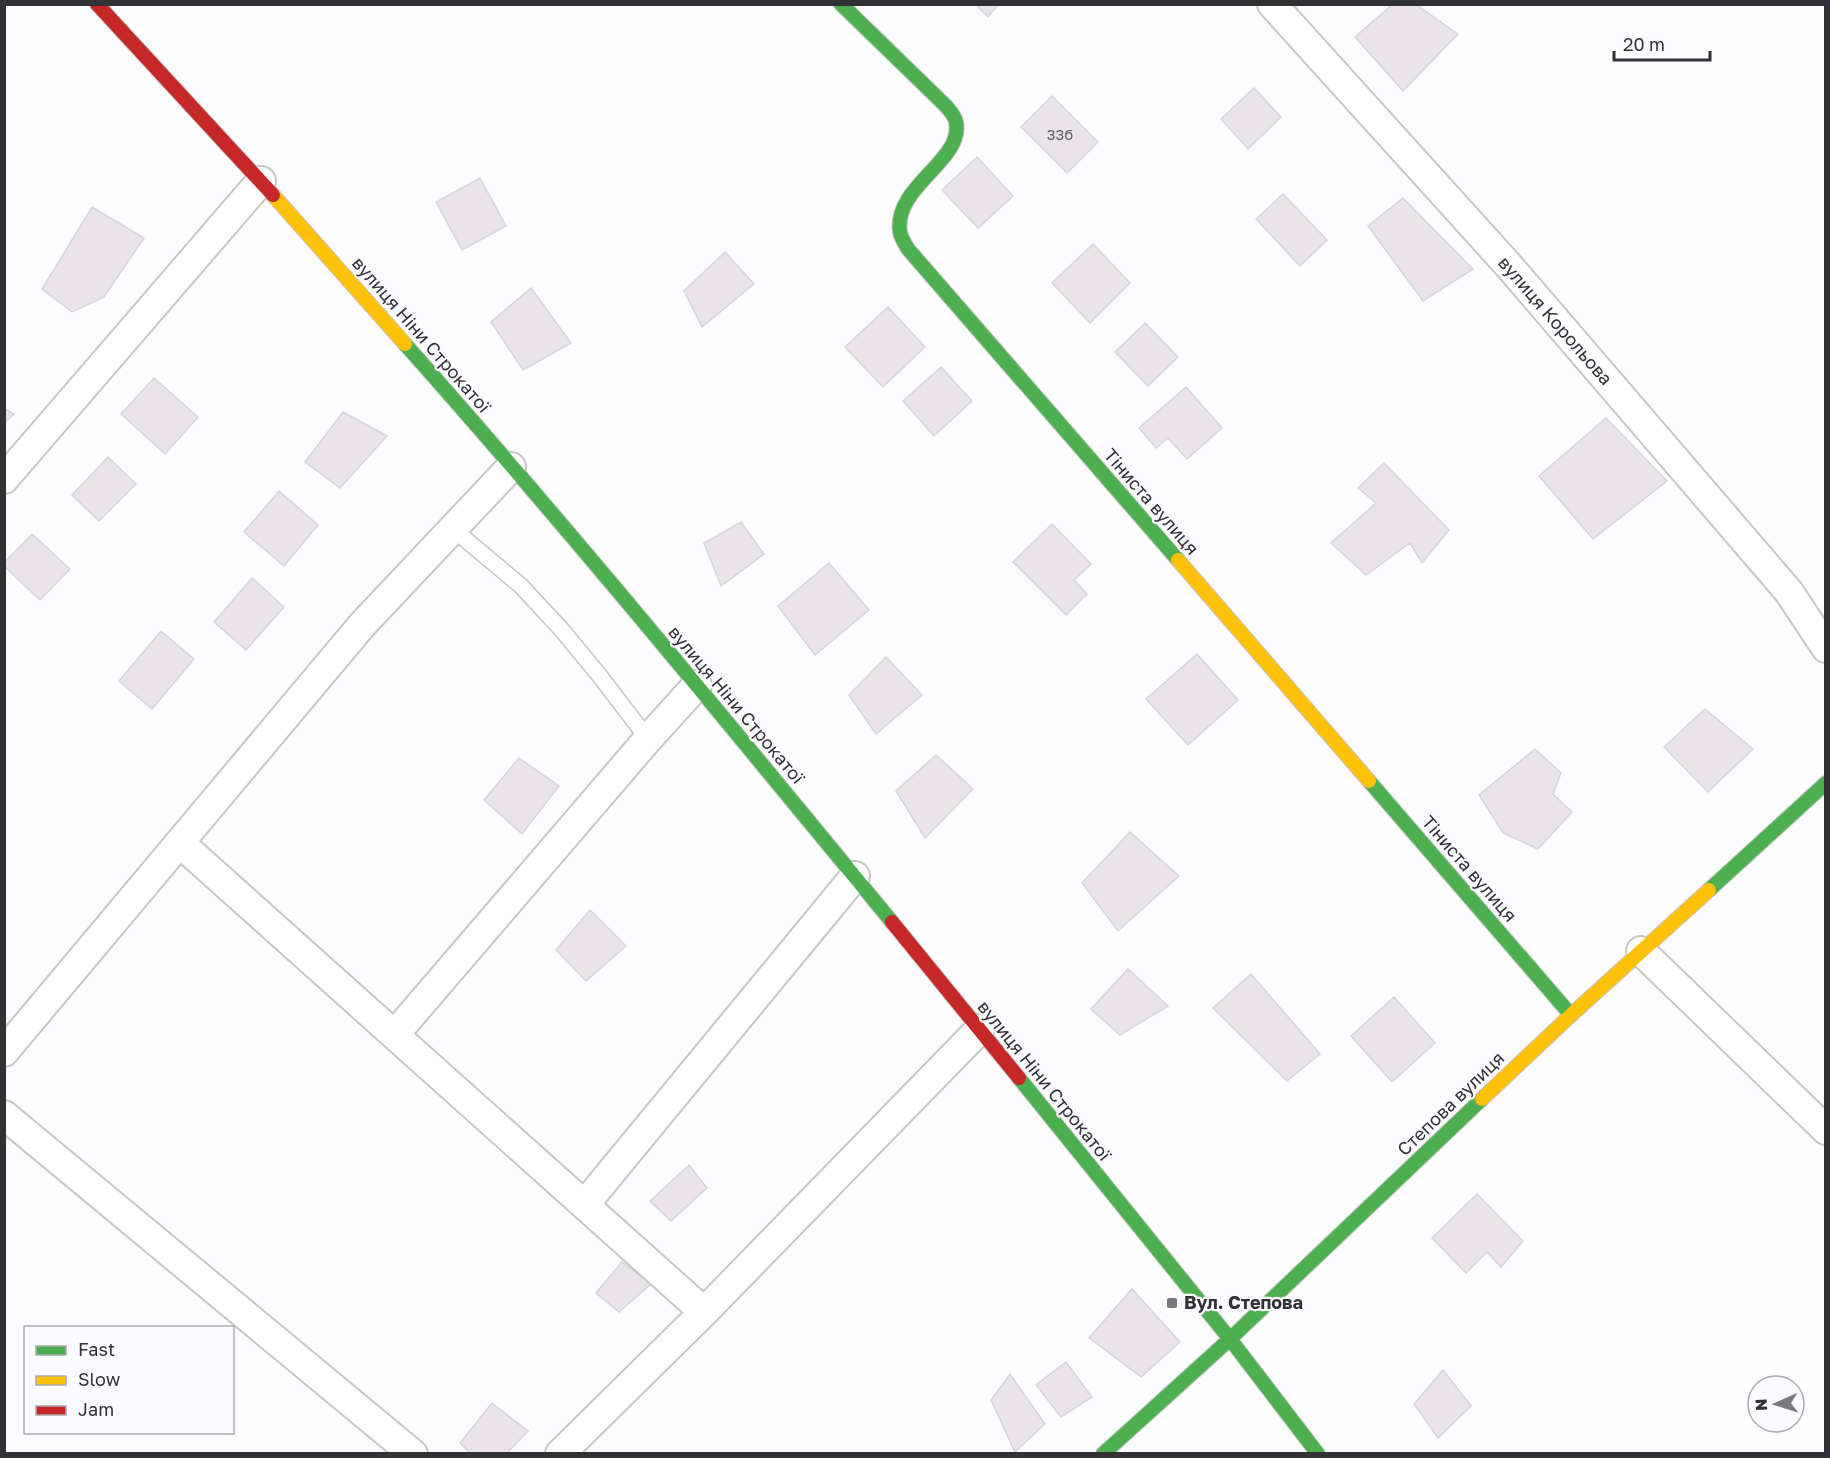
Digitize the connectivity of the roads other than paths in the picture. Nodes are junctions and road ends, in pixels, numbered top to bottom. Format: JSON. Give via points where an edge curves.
{"nodes":[{"id":1,"x":97,"y":4,"type":"edge"},
{"id":2,"x":842,"y":4,"type":"edge"},
{"id":3,"x":1272,"y":4,"type":"edge"},
{"id":4,"x":261,"y":181,"type":"junction"},
{"id":5,"x":511,"y":467,"type":"junction"},
{"id":6,"x":4,"y":479,"type":"edge"},
{"id":7,"x":453,"y":529,"type":"junction"},
{"id":8,"x":1826,"y":648,"type":"edge"},
{"id":9,"x":698,"y":684,"type":"junction"},
{"id":10,"x":648,"y":739,"type":"junction"},
{"id":11,"x":1826,"y":783,"type":"edge"},
{"id":12,"x":180,"y":843,"type":"junction"},
{"id":13,"x":855,"y":876,"type":"junction"},
{"id":14,"x":1641,"y":951,"type":"junction"},
{"id":15,"x":1571,"y":1015,"type":"junction"},
{"id":16,"x":980,"y":1029,"type":"junction"},
{"id":17,"x":394,"y":1034,"type":"junction"},
{"id":18,"x":4,"y":1052,"type":"edge"},
{"id":19,"x":4,"y":1115,"type":"edge"},
{"id":20,"x":1826,"y":1130,"type":"edge"},
{"id":21,"x":585,"y":1204,"type":"junction"},
{"id":22,"x":704,"y":1312,"type":"junction"},
{"id":23,"x":1230,"y":1339,"type":"junction"},
{"id":24,"x":413,"y":1454,"type":"edge"},
{"id":25,"x":560,"y":1454,"type":"edge"},
{"id":26,"x":1103,"y":1454,"type":"edge"},
{"id":27,"x":1318,"y":1454,"type":"edge"}],
"edges":[{"from":1,"to":4,"type":"street","name":"вулиця Ніни Строкатої"},
{"from":2,"to":15,"type":"street","name":"Тіниста вулиця","via":[[946,106],[956,122],[955,140],[901,211],[900,231],[908,249]]},
{"from":3,"to":8,"type":"street","name":"вулиця Корольова","via":[[1509,266],[1789,592]]},
{"from":4,"to":5,"type":"street","name":"вулиця Ніни Строкатої"},
{"from":4,"to":6,"type":"street"},
{"from":5,"to":7,"type":"street"},
{"from":5,"to":9,"type":"street","name":"вулиця Ніни Строкатої"},
{"from":7,"to":10,"type":"lane","via":[[537,603]]},
{"from":7,"to":12,"type":"street","via":[[362,625]]},
{"from":9,"to":10,"type":"street"},
{"from":9,"to":13,"type":"street","name":"вулиця Ніни Строкатої"},
{"from":10,"to":17,"type":"street"},
{"from":11,"to":14,"type":"street","name":"Степова вулиця"},
{"from":12,"to":17,"type":"street"},
{"from":12,"to":18,"type":"street"},
{"from":13,"to":16,"type":"street","name":"вулиця Ніни Строкатої"},
{"from":13,"to":21,"type":"street"},
{"from":14,"to":15,"type":"street","name":"Степова вулиця"},
{"from":14,"to":20,"type":"street"},
{"from":15,"to":23,"type":"street","name":"Степова вулиця"},
{"from":16,"to":22,"type":"street"},
{"from":16,"to":23,"type":"street","name":"вулиця Ніни Строкатої"},
{"from":17,"to":21,"type":"street"},
{"from":19,"to":24,"type":"street"},
{"from":21,"to":22,"type":"street"},
{"from":22,"to":25,"type":"street"},
{"from":23,"to":26,"type":"street","name":"Степова вулиця"},
{"from":23,"to":27,"type":"street","name":"вулиця Ніни Строкатої"}]}
